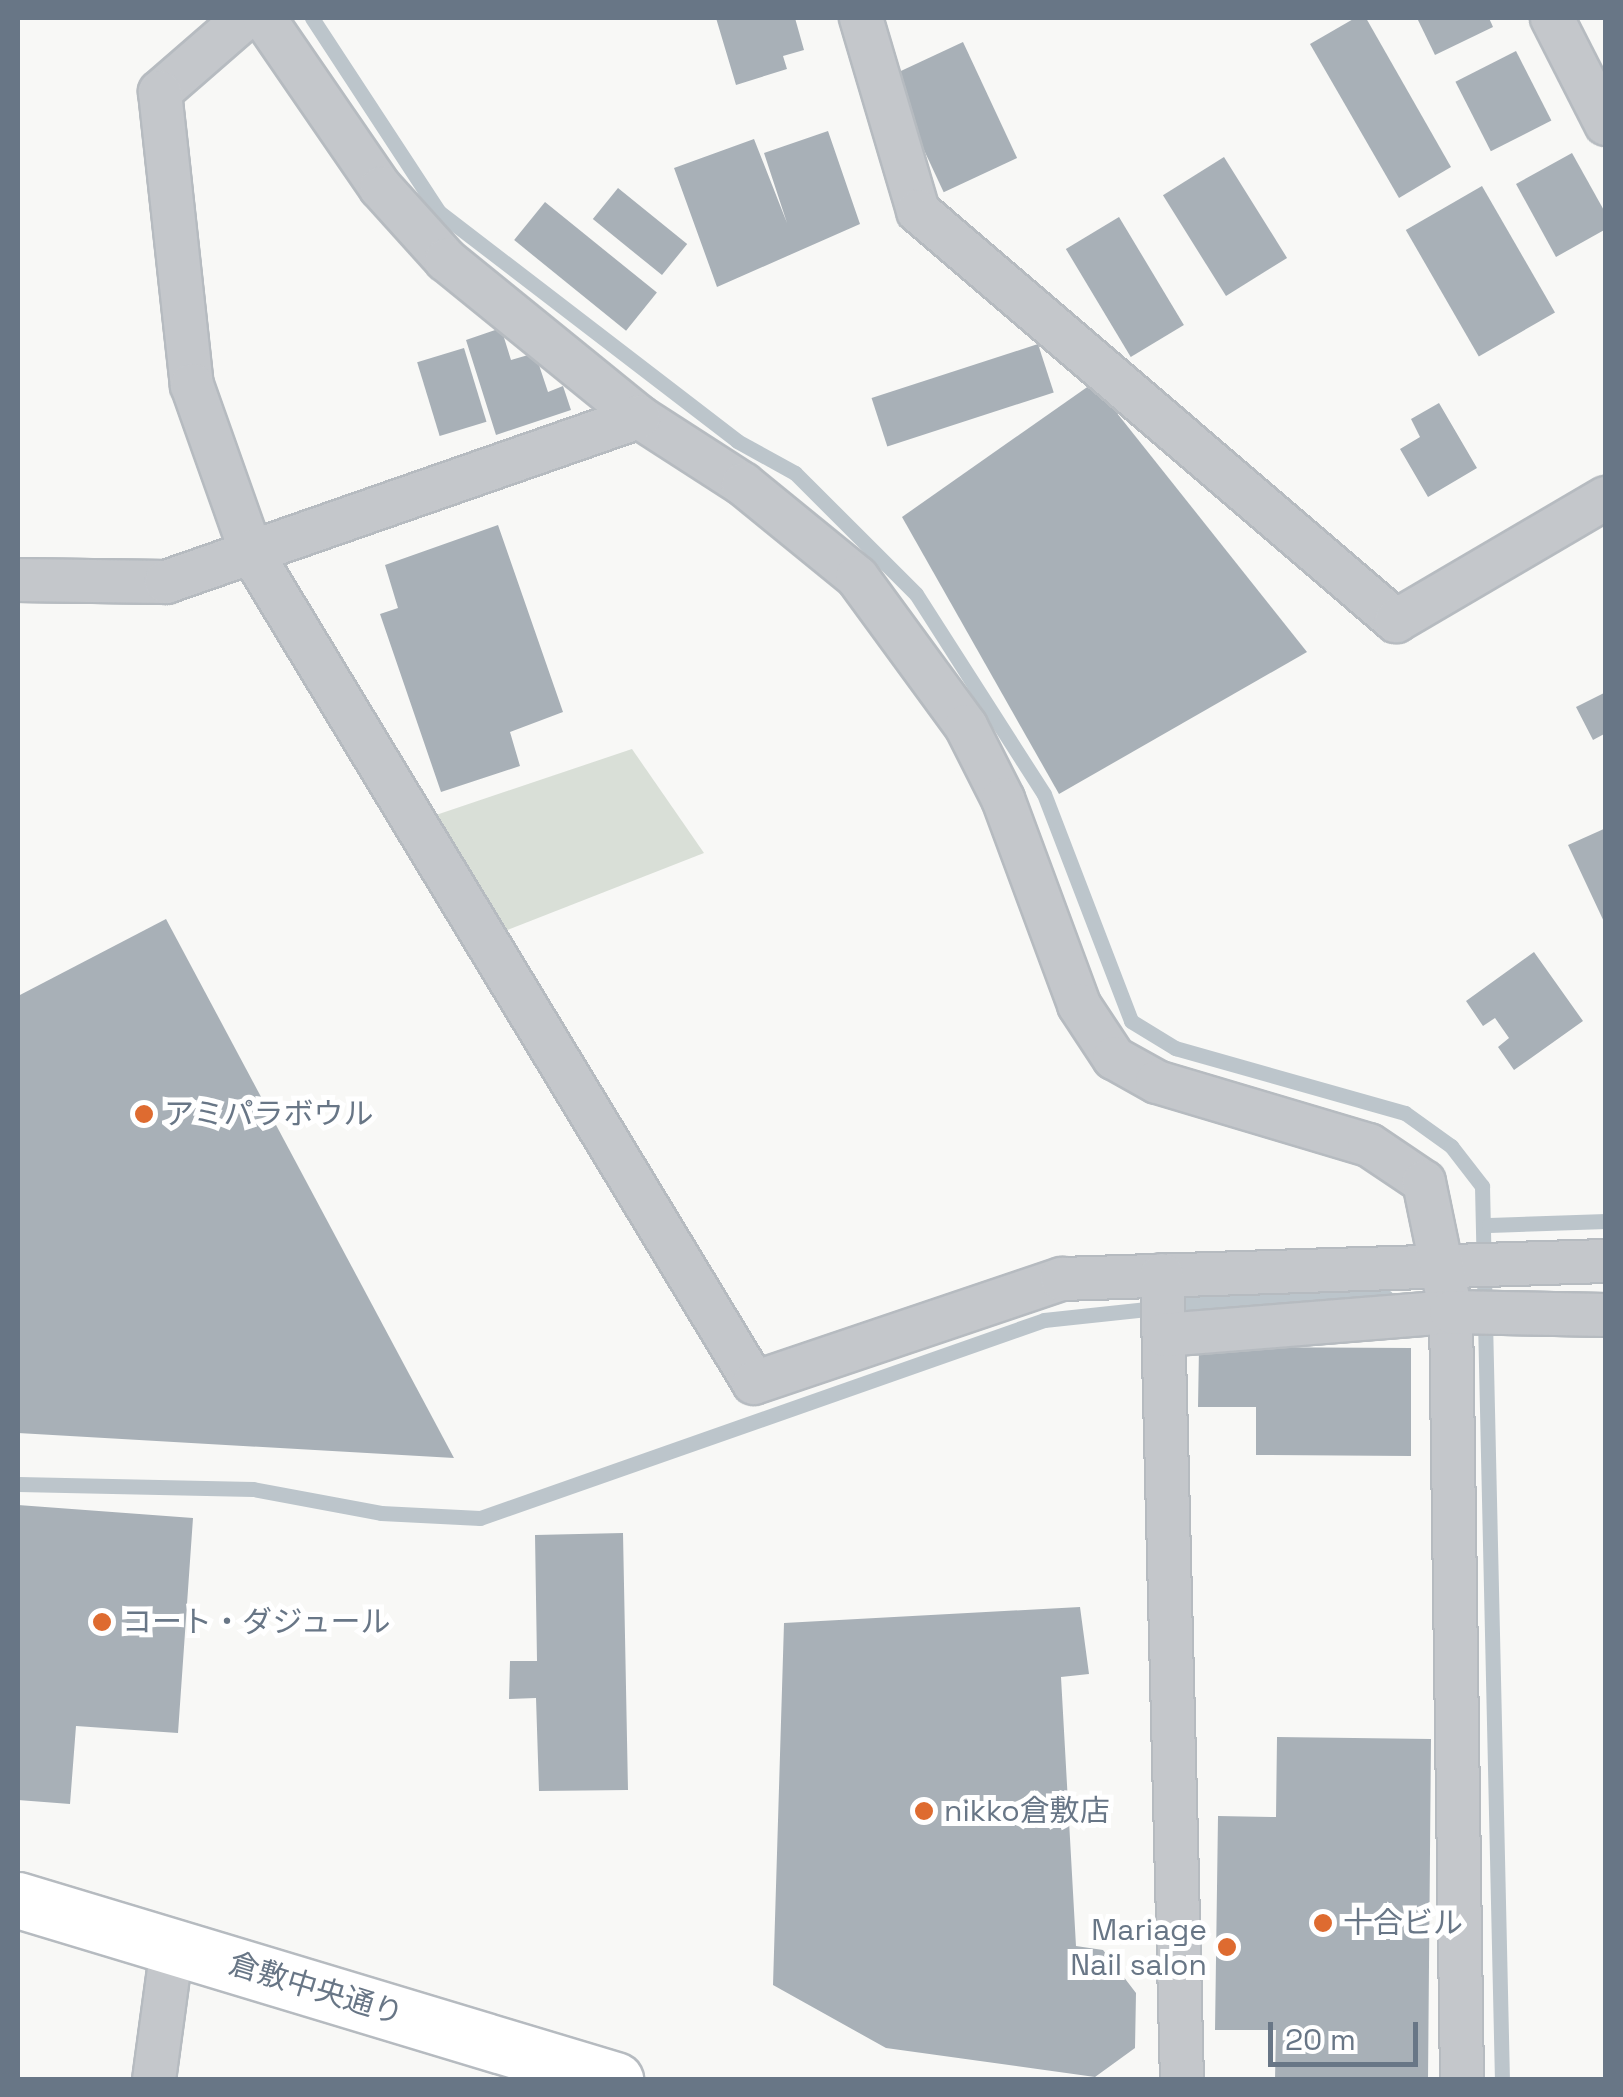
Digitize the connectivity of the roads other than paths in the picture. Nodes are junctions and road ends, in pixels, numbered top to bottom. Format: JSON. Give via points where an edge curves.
{"nodes":[{"id":1,"x":245,"y":18,"type":"edge"},
{"id":2,"x":264,"y":18,"type":"edge"},
{"id":3,"x":860,"y":18,"type":"edge"},
{"id":4,"x":1552,"y":18,"type":"edge"},
{"id":5,"x":1606,"y":124,"type":"edge"},
{"id":6,"x":639,"y":417,"type":"junction"},
{"id":7,"x":1606,"y":498,"type":"edge"},
{"id":8,"x":252,"y":552,"type":"junction"},
{"id":9,"x":18,"y":580,"type":"edge"},
{"id":10,"x":1476,"y":1263,"type":"junction"},
{"id":11,"x":1585,"y":1290,"type":"edge"},
{"id":12,"x":1163,"y":1306,"type":"junction"},
{"id":13,"x":1477,"y":1312,"type":"junction"},
{"id":14,"x":18,"y":1900,"type":"edge"},
{"id":15,"x":172,"y":1946,"type":"junction"},
{"id":16,"x":154,"y":2080,"type":"edge"},
{"id":17,"x":615,"y":2080,"type":"edge"},
{"id":18,"x":1182,"y":2080,"type":"edge"},
{"id":19,"x":1462,"y":2080,"type":"edge"}],
"edges":[{"from":1,"to":8,"type":"street","via":[[160,92],[192,384]]},
{"from":2,"to":6,"type":"street","via":[[382,188],[446,260]]},
{"from":3,"to":7,"type":"street","via":[[918,211],[1396,621]]},
{"from":4,"to":5,"type":"street"},
{"from":6,"to":8,"type":"street"},
{"from":6,"to":10,"type":"street","via":[[743,484],[857,577],[966,726],[1003,800],[1079,1005],[1114,1058],[1157,1082],[1369,1144],[1424,1182]]},
{"from":8,"to":9,"type":"street","via":[[166,582]]},
{"from":8,"to":12,"type":"street","via":[[754,1383],[1062,1279]]},
{"from":10,"to":11,"type":"street"},
{"from":10,"to":12,"type":"street"},
{"from":10,"to":13,"type":"street"},
{"from":11,"to":13,"type":"street"},
{"from":12,"to":13,"type":"street"},
{"from":12,"to":18,"type":"street"},
{"from":13,"to":19,"type":"street"},
{"from":14,"to":15,"type":"street","name":"倉敷中央通り"},
{"from":15,"to":16,"type":"street"},
{"from":15,"to":17,"type":"street","name":"倉敷中央通り"}]}
